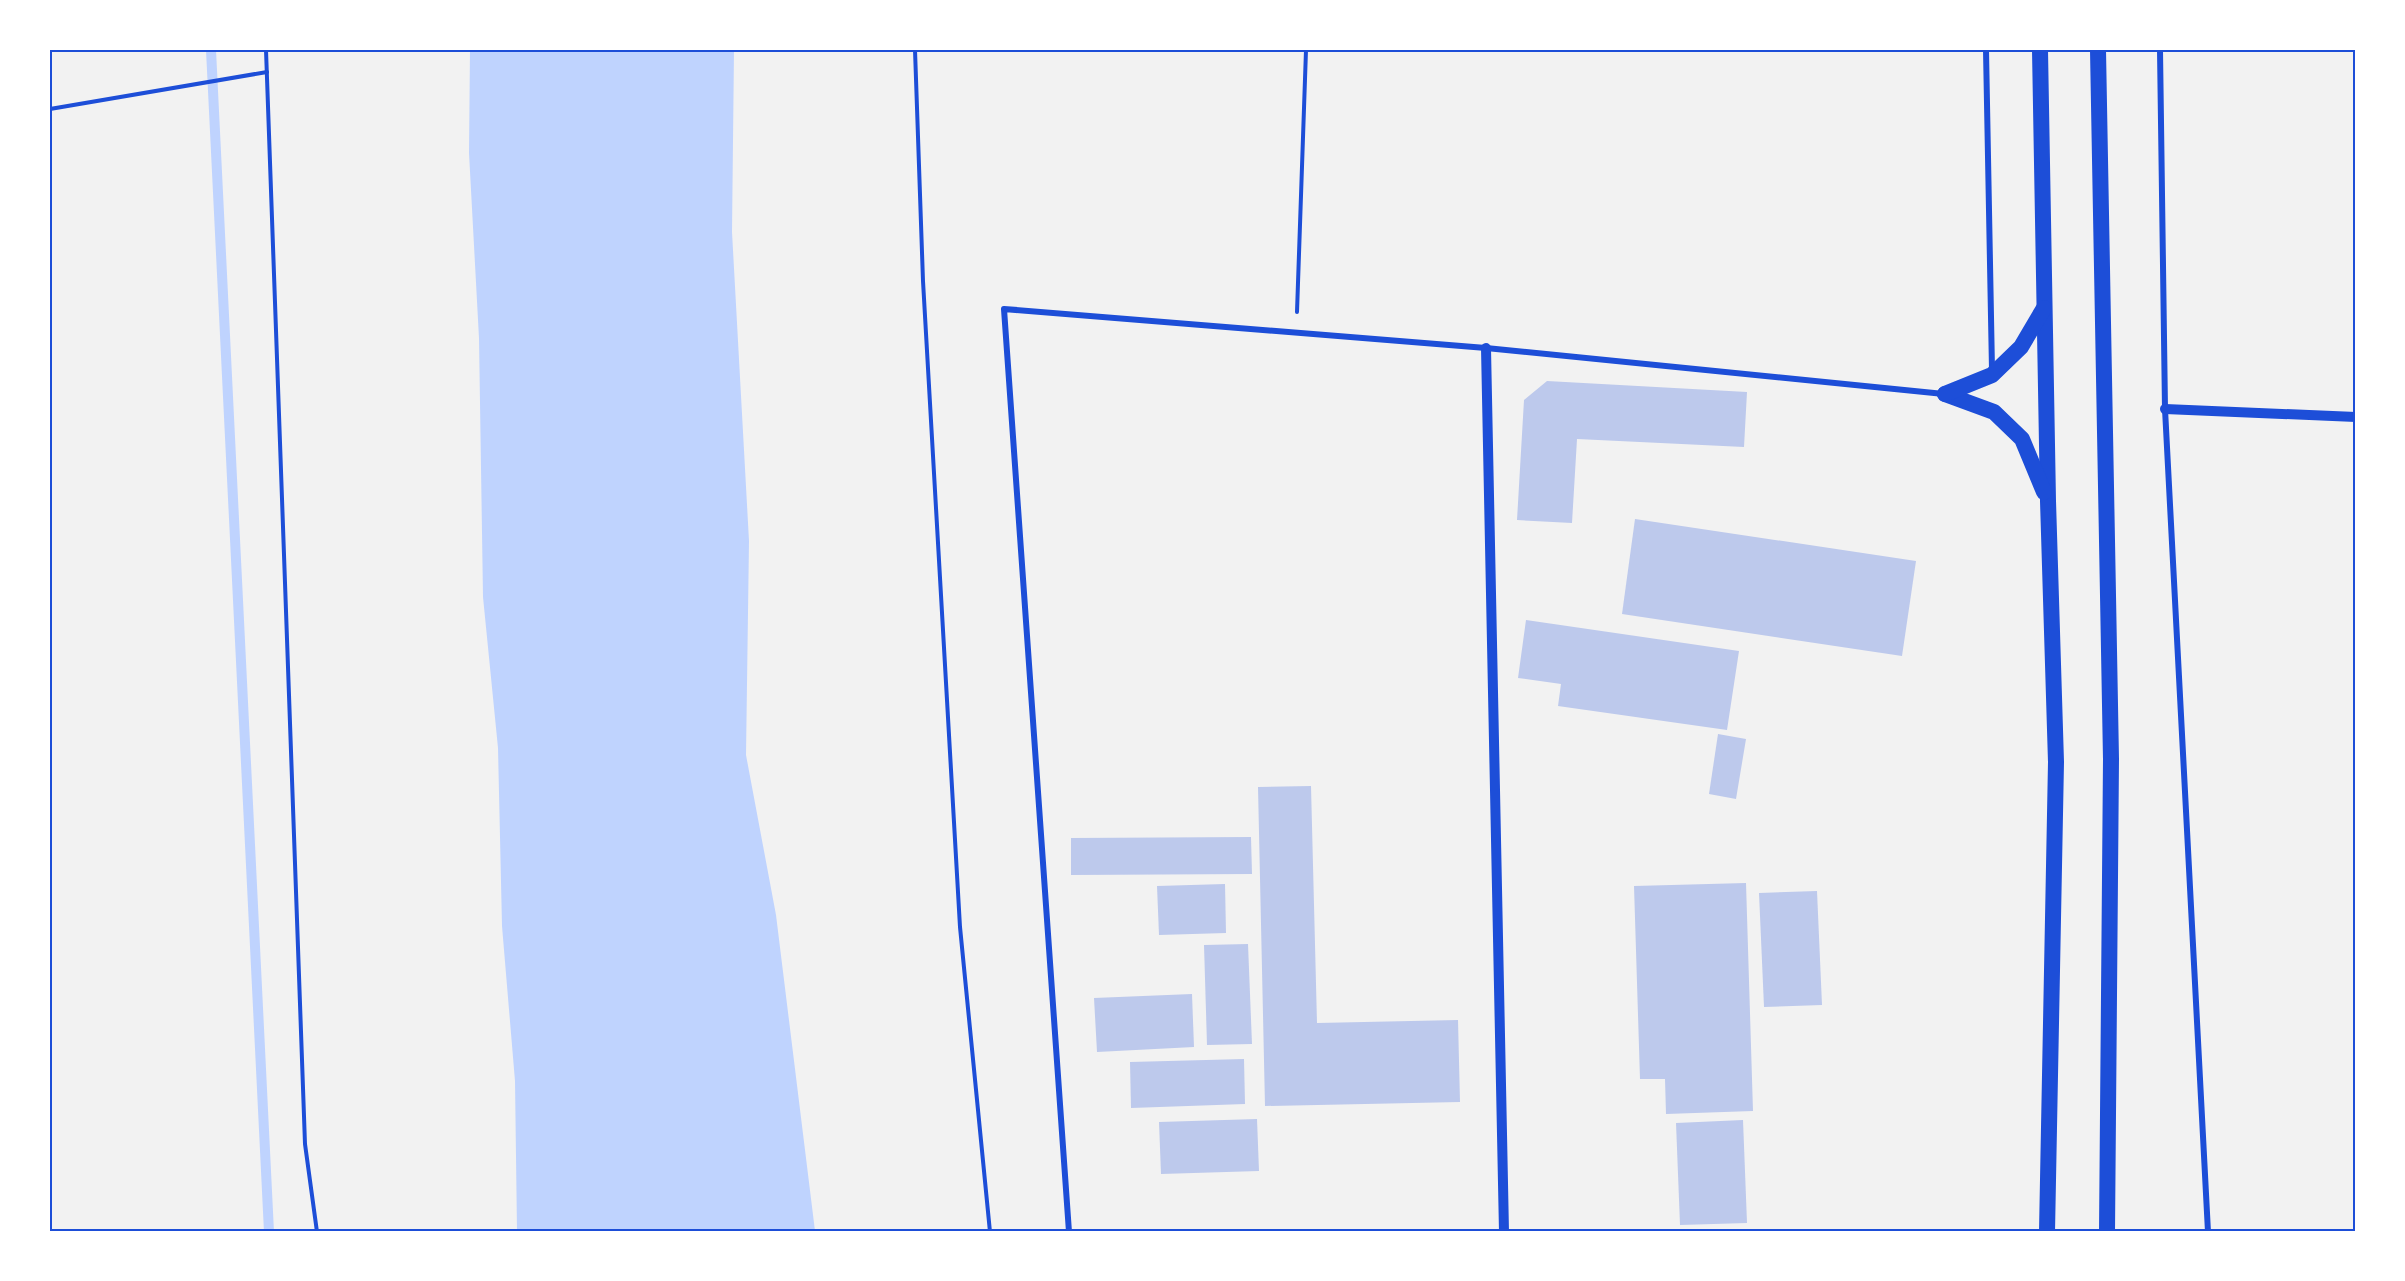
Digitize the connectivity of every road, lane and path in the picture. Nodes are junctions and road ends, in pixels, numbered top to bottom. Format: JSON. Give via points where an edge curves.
{"nodes":[{"id":1,"x":266,"y":50,"type":"edge"},
{"id":2,"x":915,"y":50,"type":"edge"},
{"id":3,"x":1306,"y":50,"type":"edge"},
{"id":4,"x":1986,"y":50,"type":"edge"},
{"id":5,"x":2040,"y":50,"type":"edge"},
{"id":6,"x":2098,"y":50,"type":"edge"},
{"id":7,"x":2160,"y":50,"type":"edge"},
{"id":8,"x":267,"y":72,"type":"junction"},
{"id":9,"x":50,"y":109,"type":"edge"},
{"id":10,"x":2045,"y":306,"type":"junction"},
{"id":11,"x":1296,"y":333,"type":"junction"},
{"id":12,"x":1485,"y":348,"type":"junction"},
{"id":13,"x":1992,"y":375,"type":"junction"},
{"id":14,"x":1945,"y":394,"type":"junction"},
{"id":15,"x":2165,"y":409,"type":"junction"},
{"id":16,"x":2355,"y":417,"type":"edge"},
{"id":17,"x":2048,"y":501,"type":"junction"},
{"id":18,"x":317,"y":1232,"type":"edge"},
{"id":19,"x":990,"y":1232,"type":"edge"},
{"id":20,"x":1069,"y":1232,"type":"edge"},
{"id":21,"x":1504,"y":1232,"type":"edge"},
{"id":22,"x":2047,"y":1232,"type":"edge"},
{"id":23,"x":2107,"y":1232,"type":"edge"},
{"id":24,"x":2208,"y":1232,"type":"edge"}],
"edges":[{"from":1,"to":8,"type":"path"},
{"from":2,"to":19,"type":"path","via":[[924,293],[960,927]]},
{"from":3,"to":11,"type":"path"},
{"from":4,"to":13,"type":"street"},
{"from":5,"to":10,"type":"highway"},
{"from":6,"to":23,"type":"highway","via":[[2112,759]]},
{"from":7,"to":15,"type":"street"},
{"from":8,"to":9,"type":"path"},
{"from":8,"to":18,"type":"path","via":[[304,1144]]},
{"from":10,"to":13,"type":"highway","via":[[2021,347]]},
{"from":10,"to":17,"type":"highway"},
{"from":11,"to":12,"type":"street"},
{"from":11,"to":20,"type":"street","via":[[1004,309]]},
{"from":12,"to":14,"type":"street"},
{"from":12,"to":21,"type":"street"},
{"from":13,"to":14,"type":"highway"},
{"from":14,"to":17,"type":"highway","via":[[1994,412],[2022,439]]},
{"from":15,"to":16,"type":"street"},
{"from":15,"to":24,"type":"street"},
{"from":17,"to":22,"type":"highway","via":[[2056,762]]}]}
